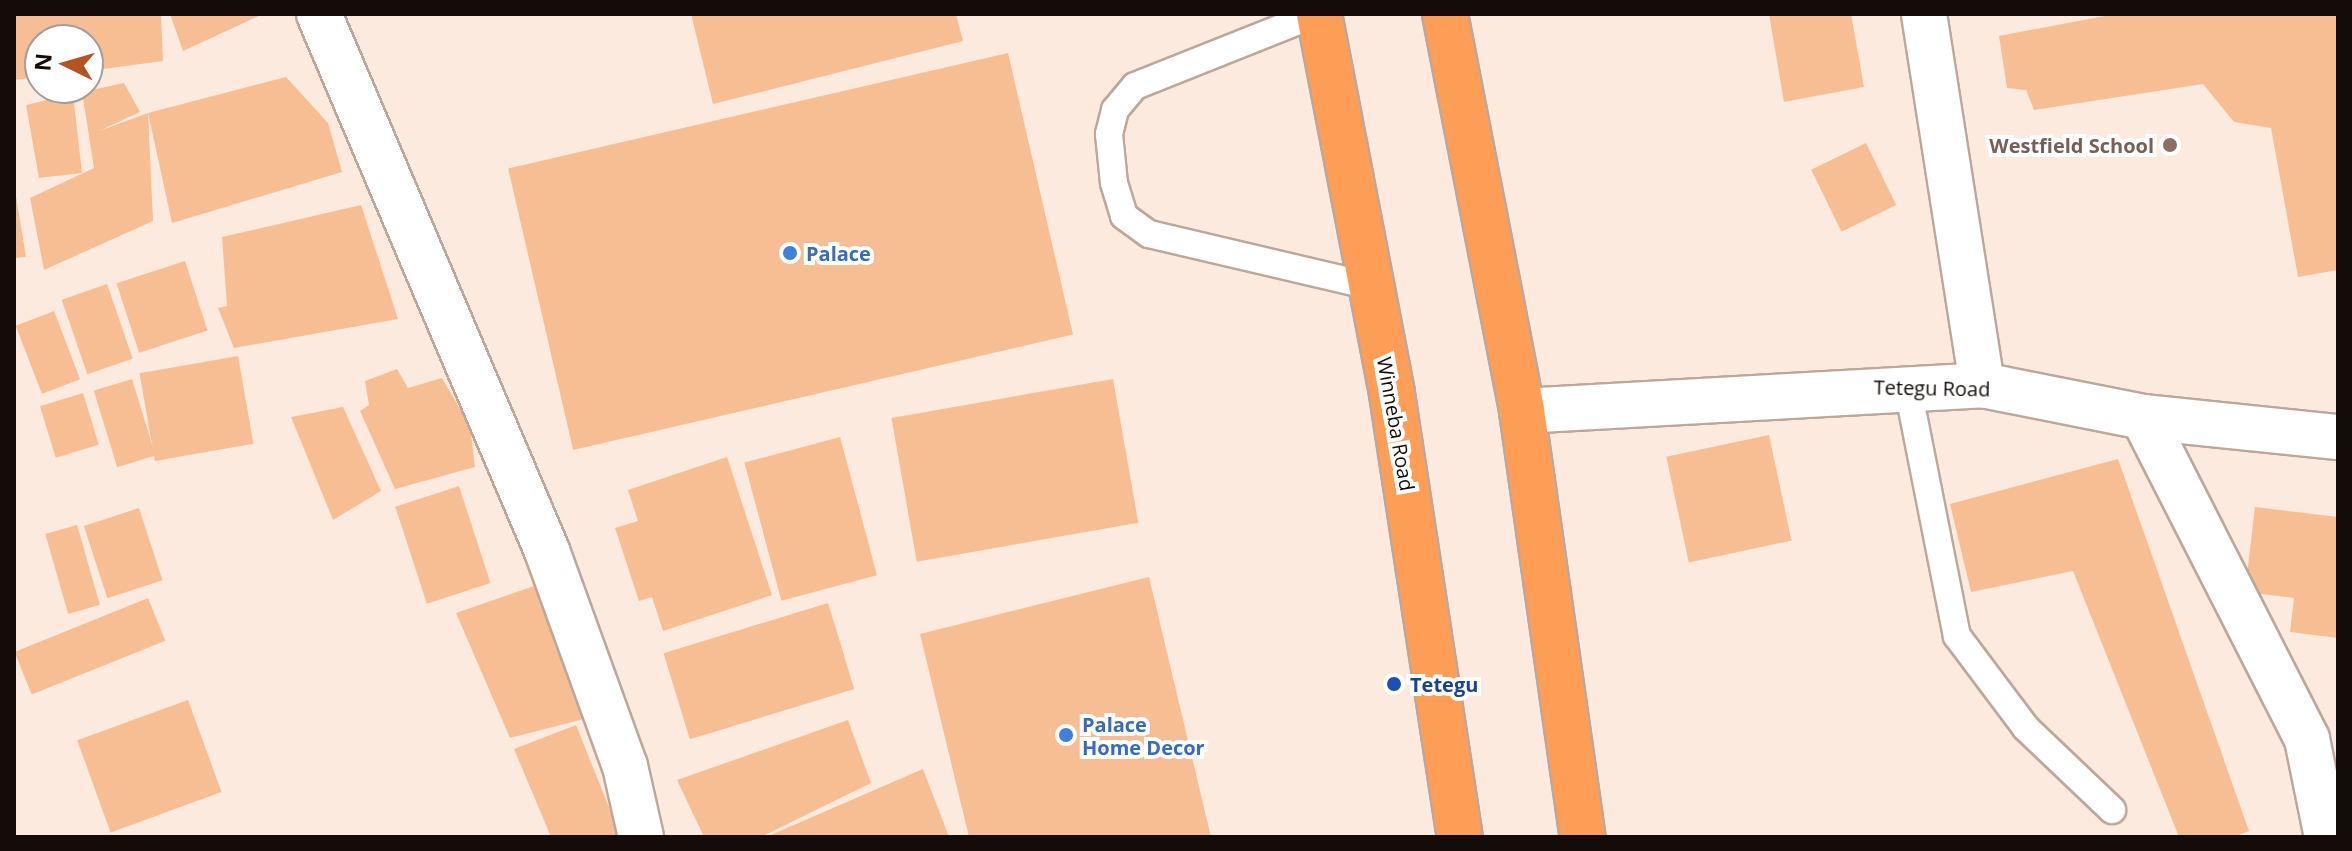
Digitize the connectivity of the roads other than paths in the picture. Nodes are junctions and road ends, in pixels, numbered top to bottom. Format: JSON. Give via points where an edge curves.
{"nodes":[{"id":1,"x":319,"y":14,"type":"edge"},
{"id":2,"x":1317,"y":14,"type":"edge"},
{"id":3,"x":1445,"y":14,"type":"edge"},
{"id":4,"x":1924,"y":14,"type":"edge"},
{"id":5,"x":1370,"y":286,"type":"junction"},
{"id":6,"x":1907,"y":384,"type":"junction"},
{"id":7,"x":1982,"y":385,"type":"junction"},
{"id":8,"x":1522,"y":411,"type":"junction"},
{"id":9,"x":2143,"y":417,"type":"junction"},
{"id":10,"x":2338,"y":437,"type":"edge"},
{"id":11,"x":2112,"y":810,"type":"dead end"},
{"id":12,"x":641,"y":837,"type":"edge"},
{"id":13,"x":1460,"y":837,"type":"edge"},
{"id":14,"x":1583,"y":837,"type":"edge"},
{"id":15,"x":2327,"y":837,"type":"edge"}],
"edges":[{"from":1,"to":12,"type":"street","via":[[547,551],[625,766]]},
{"from":2,"to":5,"type":"highway","name":"Winneba Road"},
{"from":2,"to":5,"type":"lane","via":[[1135,86],[1115,110],[1109,134],[1114,183],[1124,216],[1149,234]]},
{"from":3,"to":8,"type":"highway"},
{"from":4,"to":7,"type":"street"},
{"from":5,"to":13,"type":"highway","name":"Winneba Road"},
{"from":6,"to":7,"type":"street","name":"Tetegu Road"},
{"from":6,"to":8,"type":"street","name":"Tetegu Road"},
{"from":6,"to":11,"type":"lane","via":[[1957,636],[2026,728]]},
{"from":7,"to":9,"type":"street","name":"Tetegu Road"},
{"from":8,"to":14,"type":"highway"},
{"from":9,"to":10,"type":"street","name":"Tetegu Road"},
{"from":9,"to":15,"type":"street","via":[[2307,739]]}]}
